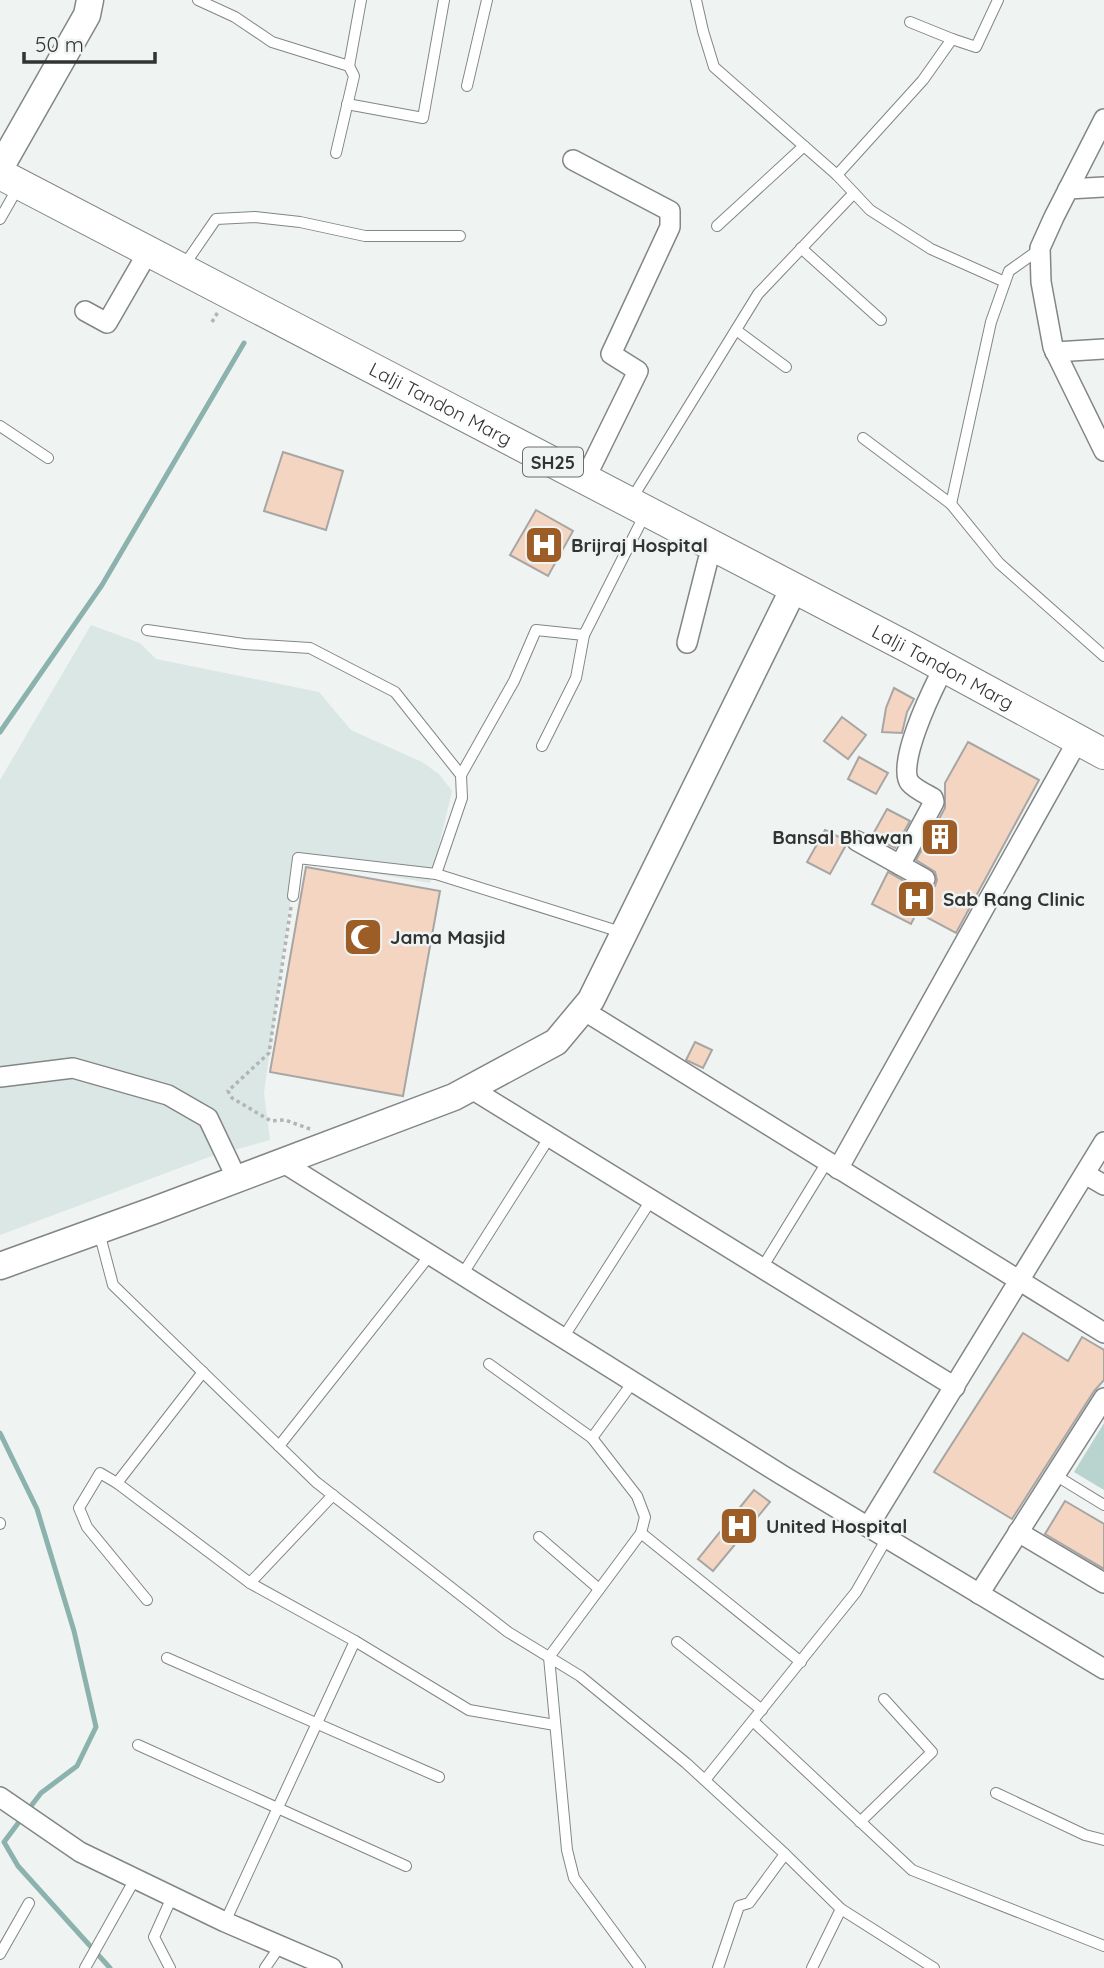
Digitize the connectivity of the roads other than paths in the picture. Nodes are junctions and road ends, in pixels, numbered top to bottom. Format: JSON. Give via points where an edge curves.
{"nodes":[{"id":1,"x":90,"y":0,"type":"edge"},
{"id":2,"x":198,"y":0,"type":"edge"},
{"id":3,"x":361,"y":0,"type":"edge"},
{"id":4,"x":444,"y":0,"type":"edge"},
{"id":5,"x":487,"y":0,"type":"edge"},
{"id":6,"x":696,"y":0,"type":"edge"},
{"id":7,"x":998,"y":0,"type":"edge"},
{"id":8,"x":910,"y":22,"type":"dead end"},
{"id":9,"x":952,"y":39,"type":"junction"},
{"id":10,"x":349,"y":66,"type":"junction"},
{"id":11,"x":467,"y":86,"type":"dead end"},
{"id":12,"x":347,"y":104,"type":"junction"},
{"id":13,"x":1104,"y":119,"type":"edge"},
{"id":14,"x":804,"y":146,"type":"junction"},
{"id":15,"x":336,"y":152,"type":"dead end"},
{"id":16,"x":573,"y":160,"type":"dead end"},
{"id":17,"x":0,"y":168,"type":"edge"},
{"id":18,"x":837,"y":175,"type":"junction"},
{"id":19,"x":1104,"y":187,"type":"edge"},
{"id":20,"x":1068,"y":189,"type":"junction"},
{"id":21,"x":854,"y":193,"type":"junction"},
{"id":22,"x":3,"y":196,"type":"edge"},
{"id":23,"x":717,"y":226,"type":"dead end"},
{"id":24,"x":460,"y":236,"type":"dead end"},
{"id":25,"x":802,"y":248,"type":"junction"},
{"id":26,"x":1040,"y":248,"type":"junction"},
{"id":27,"x":143,"y":259,"type":"junction"},
{"id":28,"x":182,"y":269,"type":"junction"},
{"id":29,"x":1005,"y":282,"type":"junction"},
{"id":30,"x":85,"y":311,"type":"dead end"},
{"id":31,"x":881,"y":320,"type":"dead end"},
{"id":32,"x":736,"y":330,"type":"junction"},
{"id":33,"x":1104,"y":349,"type":"edge"},
{"id":34,"x":1055,"y":352,"type":"junction"},
{"id":35,"x":786,"y":367,"type":"dead end"},
{"id":36,"x":417,"y":401,"type":"junction"},
{"id":37,"x":0,"y":426,"type":"edge"},
{"id":38,"x":863,"y":438,"type":"dead end"},
{"id":39,"x":1104,"y":451,"type":"edge"},
{"id":40,"x":48,"y":458,"type":"dead end"},
{"id":41,"x":585,"y":479,"type":"junction"},
{"id":42,"x":951,"y":505,"type":"junction"},
{"id":43,"x":638,"y":513,"type":"junction"},
{"id":44,"x":708,"y":560,"type":"junction"},
{"id":45,"x":792,"y":593,"type":"junction"},
{"id":46,"x":147,"y":630,"type":"dead end"},
{"id":47,"x":583,"y":635,"type":"junction"},
{"id":48,"x":687,"y":643,"type":"dead end"},
{"id":49,"x":1104,"y":656,"type":"edge"},
{"id":50,"x":939,"y":677,"type":"junction"},
{"id":51,"x":542,"y":746,"type":"dead end"},
{"id":52,"x":1073,"y":749,"type":"junction"},
{"id":53,"x":1104,"y":754,"type":"edge"},
{"id":54,"x":1104,"y":766,"type":"edge"},
{"id":55,"x":461,"y":775,"type":"junction"},
{"id":56,"x":858,"y":841,"type":"dead end"},
{"id":57,"x":900,"y":865,"type":"junction"},
{"id":58,"x":436,"y":874,"type":"junction"},
{"id":59,"x":925,"y":879,"type":"dead end"},
{"id":60,"x":293,"y":896,"type":"road end"},
{"id":61,"x":624,"y":933,"type":"junction"},
{"id":62,"x":583,"y":1010,"type":"junction"},
{"id":63,"x":0,"y":1077,"type":"edge"},
{"id":64,"x":470,"y":1088,"type":"junction"},
{"id":65,"x":549,"y":1138,"type":"junction"},
{"id":66,"x":1104,"y":1142,"type":"edge"},
{"id":67,"x":282,"y":1162,"type":"junction"},
{"id":68,"x":833,"y":1165,"type":"junction"},
{"id":69,"x":1085,"y":1174,"type":"junction"},
{"id":70,"x":237,"y":1179,"type":"junction"},
{"id":71,"x":1104,"y":1185,"type":"edge"},
{"id":72,"x":651,"y":1200,"type":"junction"},
{"id":73,"x":98,"y":1231,"type":"junction"},
{"id":74,"x":430,"y":1255,"type":"junction"},
{"id":75,"x":0,"y":1266,"type":"edge"},
{"id":76,"x":762,"y":1268,"type":"junction"},
{"id":77,"x":461,"y":1275,"type":"junction"},
{"id":78,"x":1020,"y":1280,"type":"junction"},
{"id":79,"x":1104,"y":1333,"type":"edge"},
{"id":80,"x":563,"y":1338,"type":"junction"},
{"id":81,"x":489,"y":1364,"type":"dead end"},
{"id":82,"x":203,"y":1371,"type":"junction"},
{"id":83,"x":633,"y":1382,"type":"junction"},
{"id":84,"x":955,"y":1387,"type":"junction"},
{"id":85,"x":1104,"y":1398,"type":"edge"},
{"id":86,"x":592,"y":1438,"type":"junction"},
{"id":87,"x":279,"y":1446,"type":"junction"},
{"id":88,"x":1055,"y":1475,"type":"junction"},
{"id":89,"x":117,"y":1483,"type":"junction"},
{"id":90,"x":333,"y":1495,"type":"junction"},
{"id":91,"x":1104,"y":1505,"type":"edge"},
{"id":92,"x":868,"y":1527,"type":"junction"},
{"id":93,"x":1018,"y":1532,"type":"junction"},
{"id":94,"x":641,"y":1533,"type":"junction"},
{"id":95,"x":539,"y":1537,"type":"dead end"},
{"id":96,"x":887,"y":1538,"type":"junction"},
{"id":97,"x":250,"y":1583,"type":"junction"},
{"id":98,"x":1104,"y":1583,"type":"edge"},
{"id":99,"x":599,"y":1590,"type":"junction"},
{"id":100,"x":979,"y":1594,"type":"junction"},
{"id":101,"x":147,"y":1600,"type":"dead end"},
{"id":102,"x":355,"y":1641,"type":"junction"},
{"id":103,"x":677,"y":1642,"type":"dead end"},
{"id":104,"x":549,"y":1657,"type":"junction"},
{"id":105,"x":167,"y":1658,"type":"dead end"},
{"id":106,"x":801,"y":1662,"type":"junction"},
{"id":107,"x":1104,"y":1669,"type":"edge"},
{"id":108,"x":884,"y":1699,"type":"dead end"},
{"id":109,"x":762,"y":1710,"type":"junction"},
{"id":110,"x":753,"y":1721,"type":"junction"},
{"id":111,"x":317,"y":1723,"type":"junction"},
{"id":112,"x":555,"y":1725,"type":"junction"},
{"id":113,"x":138,"y":1745,"type":"dead end"},
{"id":114,"x":439,"y":1777,"type":"dead end"},
{"id":115,"x":705,"y":1780,"type":"junction"},
{"id":116,"x":996,"y":1793,"type":"dead end"},
{"id":117,"x":6,"y":1801,"type":"edge"},
{"id":118,"x":278,"y":1808,"type":"junction"},
{"id":119,"x":860,"y":1822,"type":"junction"},
{"id":120,"x":1104,"y":1840,"type":"edge"},
{"id":121,"x":785,"y":1854,"type":"junction"},
{"id":122,"x":406,"y":1866,"type":"dead end"},
{"id":123,"x":135,"y":1879,"type":"junction"},
{"id":124,"x":172,"y":1897,"type":"junction"},
{"id":125,"x":29,"y":1903,"type":"dead end"},
{"id":126,"x":841,"y":1909,"type":"junction"},
{"id":127,"x":225,"y":1922,"type":"junction"},
{"id":128,"x":280,"y":1946,"type":"junction"},
{"id":129,"x":1104,"y":1946,"type":"edge"},
{"id":130,"x":0,"y":1954,"type":"edge"},
{"id":131,"x":85,"y":1968,"type":"edge"},
{"id":132,"x":170,"y":1968,"type":"edge"},
{"id":133,"x":265,"y":1968,"type":"edge"},
{"id":134,"x":332,"y":1968,"type":"edge"},
{"id":135,"x":640,"y":1968,"type":"edge"},
{"id":136,"x":718,"y":1968,"type":"edge"},
{"id":137,"x":812,"y":1968,"type":"edge"},
{"id":138,"x":934,"y":1968,"type":"edge"}],
"edges":[{"from":1,"to":17,"type":"street","via":[[87,15]]},
{"from":2,"to":10,"type":"lane","via":[[272,42]]},
{"from":3,"to":10,"type":"lane"},
{"from":4,"to":12,"type":"lane","via":[[423,118]]},
{"from":5,"to":11,"type":"lane"},
{"from":6,"to":14,"type":"lane","via":[[714,67]]},
{"from":7,"to":9,"type":"lane","via":[[976,47]]},
{"from":8,"to":9,"type":"lane"},
{"from":9,"to":18,"type":"lane","via":[[923,80]]},
{"from":10,"to":12,"type":"lane","via":[[354,76]]},
{"from":12,"to":15,"type":"lane"},
{"from":13,"to":20,"type":"street"},
{"from":14,"to":18,"type":"lane"},
{"from":14,"to":23,"type":"lane"},
{"from":16,"to":41,"type":"street","via":[[670,211],[670,227],[611,354],[638,371]]},
{"from":18,"to":21,"type":"lane"},
{"from":19,"to":20,"type":"street"},
{"from":20,"to":26,"type":"street"},
{"from":21,"to":25,"type":"lane"},
{"from":21,"to":29,"type":"lane","via":[[870,210],[931,249]]},
{"from":22,"to":27,"type":"main road","name":"Lalji Tandon Marg","number":"SH25"},
{"from":24,"to":28,"type":"lane","via":[[365,236],[300,222],[216,219]]},
{"from":25,"to":31,"type":"lane"},
{"from":25,"to":32,"type":"lane","via":[[758,294]]},
{"from":26,"to":29,"type":"lane","via":[[1009,271]]},
{"from":26,"to":34,"type":"street","via":[[1041,282]]},
{"from":27,"to":28,"type":"main road","name":"Lalji Tandon Marg","number":"SH25"},
{"from":27,"to":30,"type":"street","via":[[107,323]]},
{"from":27,"to":36,"type":"main road","name":"Lalji Tandon Marg","number":"SH25"},
{"from":28,"to":36,"type":"main road","name":"Lalji Tandon Marg","number":"SH25"},
{"from":29,"to":42,"type":"lane","via":[[990,322]]},
{"from":32,"to":35,"type":"lane"},
{"from":32,"to":43,"type":"lane"},
{"from":33,"to":34,"type":"street"},
{"from":34,"to":39,"type":"street"},
{"from":36,"to":41,"type":"main road","name":"Lalji Tandon Marg","number":"SH25"},
{"from":36,"to":43,"type":"main road","name":"Lalji Tandon Marg","number":"SH25"},
{"from":37,"to":40,"type":"lane"},
{"from":38,"to":42,"type":"lane"},
{"from":41,"to":43,"type":"main road","name":"Lalji Tandon Marg","number":"SH25"},
{"from":42,"to":49,"type":"lane","via":[[999,563]]},
{"from":43,"to":44,"type":"main road","name":"Lalji Tandon Marg","number":"SH25"},
{"from":43,"to":45,"type":"main road","name":"Lalji Tandon Marg","number":"SH25"},
{"from":43,"to":47,"type":"lane"},
{"from":44,"to":45,"type":"main road","name":"Lalji Tandon Marg","number":"SH25"},
{"from":44,"to":48,"type":"street"},
{"from":45,"to":50,"type":"main road","name":"Lalji Tandon Marg","number":"SH25"},
{"from":45,"to":53,"type":"main road","name":"Lalji Tandon Marg","number":"SH25","via":[[909,648]]},
{"from":45,"to":61,"type":"street"},
{"from":46,"to":55,"type":"lane","via":[[310,648],[395,692]]},
{"from":47,"to":51,"type":"lane","via":[[576,678]]},
{"from":47,"to":55,"type":"lane","via":[[536,630],[514,681]]},
{"from":50,"to":52,"type":"main road","name":"Lalji Tandon Marg","number":"SH25"},
{"from":50,"to":57,"type":"street","via":[[916,726],[907,774],[911,784],[934,802]]},
{"from":52,"to":54,"type":"main road","name":"Lalji Tandon Marg","number":"SH25"},
{"from":52,"to":68,"type":"street"},
{"from":55,"to":58,"type":"lane","via":[[462,798]]},
{"from":56,"to":57,"type":"street"},
{"from":57,"to":59,"type":"street"},
{"from":58,"to":60,"type":"lane","via":[[299,858]]},
{"from":58,"to":61,"type":"lane"},
{"from":61,"to":62,"type":"street"},
{"from":62,"to":64,"type":"street","via":[[556,1042]]},
{"from":62,"to":68,"type":"street"},
{"from":63,"to":70,"type":"street","via":[[73,1068],[168,1095],[208,1118]]},
{"from":64,"to":65,"type":"street"},
{"from":64,"to":67,"type":"street"},
{"from":65,"to":72,"type":"street"},
{"from":65,"to":77,"type":"lane"},
{"from":66,"to":69,"type":"street"},
{"from":67,"to":70,"type":"street"},
{"from":67,"to":74,"type":"street"},
{"from":68,"to":76,"type":"lane"},
{"from":68,"to":78,"type":"street"},
{"from":69,"to":71,"type":"street"},
{"from":69,"to":78,"type":"street"},
{"from":70,"to":73,"type":"street"},
{"from":72,"to":76,"type":"street"},
{"from":72,"to":80,"type":"lane"},
{"from":73,"to":75,"type":"street"},
{"from":73,"to":82,"type":"lane","via":[[113,1285]]},
{"from":74,"to":77,"type":"street"},
{"from":74,"to":87,"type":"lane"},
{"from":76,"to":84,"type":"street"},
{"from":77,"to":80,"type":"street"},
{"from":78,"to":79,"type":"street"},
{"from":78,"to":84,"type":"street"},
{"from":80,"to":83,"type":"street"},
{"from":81,"to":86,"type":"lane"},
{"from":82,"to":87,"type":"lane"},
{"from":82,"to":89,"type":"lane"},
{"from":83,"to":86,"type":"lane"},
{"from":83,"to":92,"type":"street"},
{"from":84,"to":92,"type":"street"},
{"from":85,"to":88,"type":"street"},
{"from":86,"to":94,"type":"lane","via":[[637,1496],[645,1517]]},
{"from":87,"to":90,"type":"lane"},
{"from":88,"to":91,"type":"lane"},
{"from":88,"to":93,"type":"street"},
{"from":89,"to":97,"type":"lane"},
{"from":89,"to":101,"type":"lane","via":[[100,1473],[79,1508],[87,1527]]},
{"from":90,"to":97,"type":"lane"},
{"from":90,"to":104,"type":"lane","via":[[508,1632]]},
{"from":92,"to":96,"type":"street"},
{"from":93,"to":98,"type":"street"},
{"from":93,"to":100,"type":"street"},
{"from":94,"to":99,"type":"lane"},
{"from":94,"to":106,"type":"lane"},
{"from":95,"to":99,"type":"lane"},
{"from":96,"to":100,"type":"street"},
{"from":96,"to":106,"type":"lane","via":[[856,1592]]},
{"from":97,"to":102,"type":"lane"},
{"from":99,"to":104,"type":"lane"},
{"from":100,"to":107,"type":"street"},
{"from":102,"to":111,"type":"lane"},
{"from":102,"to":112,"type":"lane","via":[[468,1710]]},
{"from":103,"to":109,"type":"lane"},
{"from":104,"to":112,"type":"lane"},
{"from":104,"to":115,"type":"lane","via":[[580,1676]]},
{"from":105,"to":111,"type":"lane"},
{"from":106,"to":109,"type":"lane"},
{"from":108,"to":119,"type":"lane","via":[[932,1752]]},
{"from":109,"to":110,"type":"lane"},
{"from":110,"to":115,"type":"lane"},
{"from":110,"to":119,"type":"lane"},
{"from":111,"to":114,"type":"lane"},
{"from":111,"to":118,"type":"lane"},
{"from":112,"to":135,"type":"lane","via":[[573,1878]]},
{"from":113,"to":118,"type":"lane"},
{"from":115,"to":121,"type":"lane"},
{"from":116,"to":120,"type":"lane"},
{"from":117,"to":123,"type":"street","via":[[80,1853]]},
{"from":118,"to":122,"type":"lane"},
{"from":118,"to":127,"type":"lane"},
{"from":119,"to":129,"type":"lane","via":[[912,1870]]},
{"from":121,"to":126,"type":"lane"},
{"from":121,"to":136,"type":"lane","via":[[749,1903],[739,1906]]},
{"from":123,"to":124,"type":"street"},
{"from":123,"to":131,"type":"lane"},
{"from":124,"to":127,"type":"street"},
{"from":124,"to":132,"type":"lane","via":[[154,1937]]},
{"from":125,"to":130,"type":"lane"},
{"from":126,"to":137,"type":"lane"},
{"from":126,"to":138,"type":"lane"},
{"from":127,"to":128,"type":"street"},
{"from":128,"to":133,"type":"lane"},
{"from":128,"to":134,"type":"street"}]}
